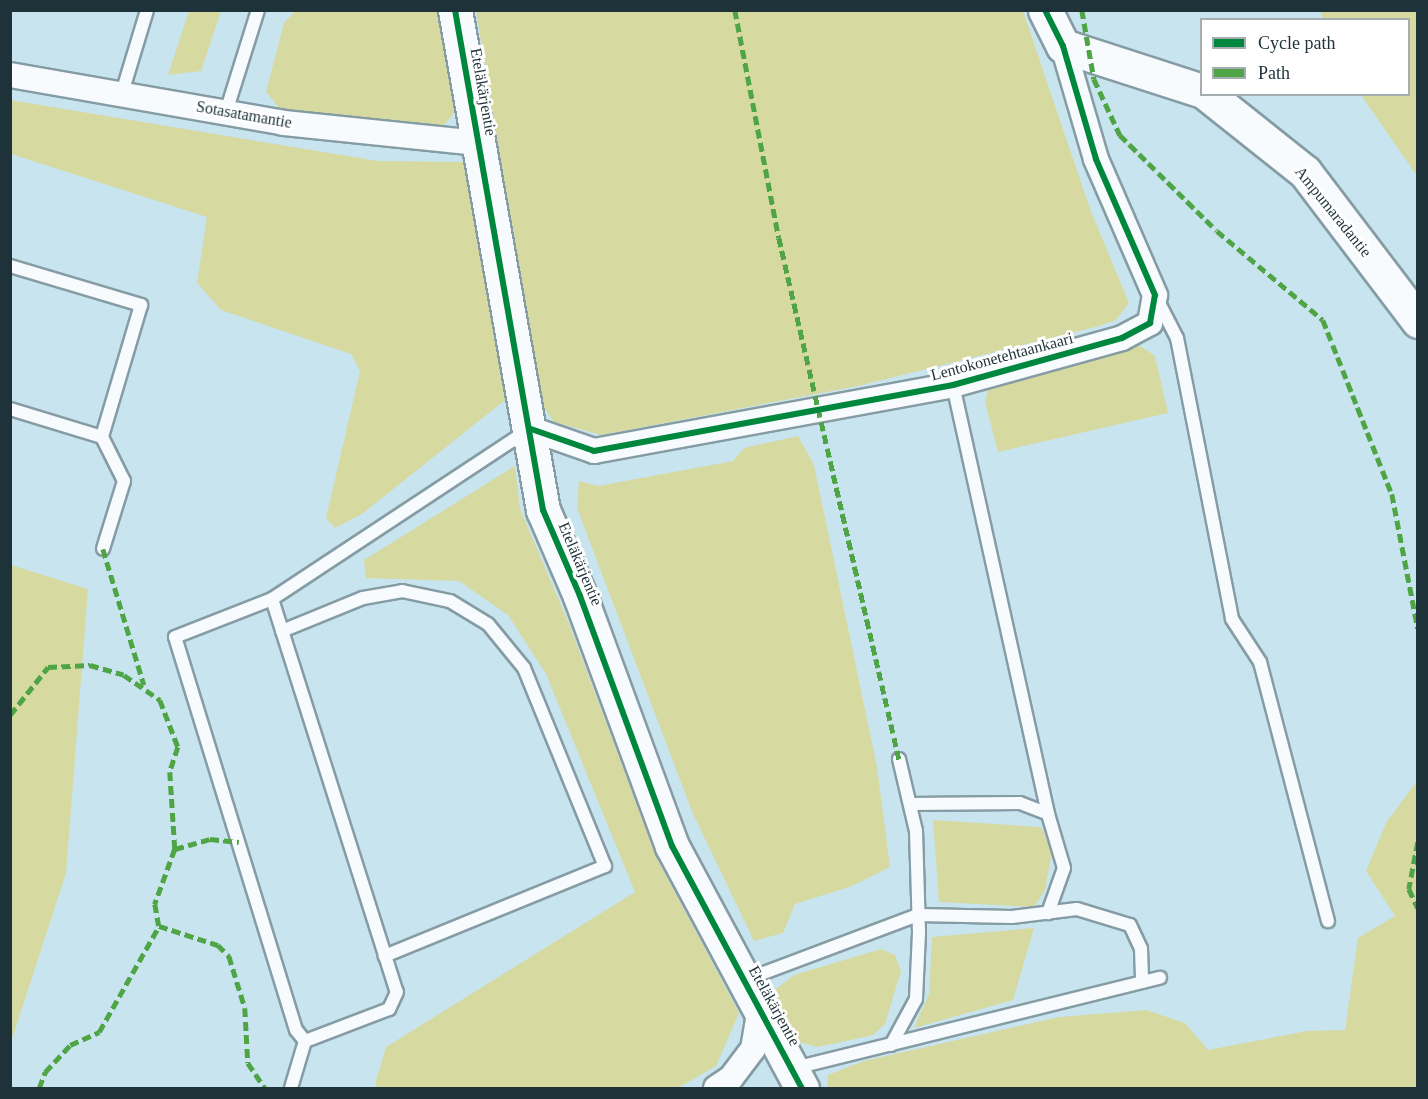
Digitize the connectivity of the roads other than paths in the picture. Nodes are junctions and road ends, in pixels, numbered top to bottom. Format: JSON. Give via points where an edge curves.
{"nodes":[{"id":1,"x":147,"y":10,"type":"edge"},
{"id":2,"x":251,"y":10,"type":"edge"},
{"id":3,"x":258,"y":10,"type":"edge"},
{"id":4,"x":455,"y":10,"type":"edge"},
{"id":5,"x":1045,"y":10,"type":"edge"},
{"id":6,"x":254,"y":25,"type":"junction"},
{"id":7,"x":1063,"y":46,"type":"junction"},
{"id":8,"x":10,"y":75,"type":"edge"},
{"id":9,"x":1200,"y":90,"type":"edge"},
{"id":10,"x":122,"y":93,"type":"junction"},
{"id":11,"x":1210,"y":96,"type":"edge"},
{"id":12,"x":226,"y":112,"type":"junction"},
{"id":13,"x":478,"y":143,"type":"junction"},
{"id":14,"x":10,"y":266,"type":"edge"},
{"id":15,"x":1155,"y":295,"type":"junction"},
{"id":16,"x":1418,"y":321,"type":"edge"},
{"id":17,"x":953,"y":385,"type":"junction"},
{"id":18,"x":10,"y":409,"type":"edge"},
{"id":19,"x":531,"y":429,"type":"junction"},
{"id":20,"x":102,"y":437,"type":"junction"},
{"id":21,"x":103,"y":549,"type":"dead end"},
{"id":22,"x":272,"y":599,"type":"junction"},
{"id":23,"x":282,"y":631,"type":"junction"},
{"id":24,"x":899,"y":759,"type":"dead end"},
{"id":25,"x":910,"y":804,"type":"junction"},
{"id":26,"x":1048,"y":814,"type":"junction"},
{"id":27,"x":1048,"y":913,"type":"junction"},
{"id":28,"x":918,"y":915,"type":"junction"},
{"id":29,"x":1328,"y":921,"type":"dead end"},
{"id":30,"x":385,"y":956,"type":"junction"},
{"id":31,"x":1160,"y":978,"type":"dead end"},
{"id":32,"x":1142,"y":982,"type":"junction"},
{"id":33,"x":752,"y":994,"type":"junction"},
{"id":34,"x":305,"y":1041,"type":"junction"},
{"id":35,"x":891,"y":1045,"type":"junction"},
{"id":36,"x":798,"y":1079,"type":"edge"},
{"id":37,"x":291,"y":1089,"type":"edge"},
{"id":38,"x":716,"y":1089,"type":"edge"}],
"edges":[{"from":1,"to":10,"type":"lane"},
{"from":2,"to":6,"type":"lane"},
{"from":3,"to":6,"type":"lane"},
{"from":4,"to":13,"type":"street","name":"Eteläkärjentie"},
{"from":5,"to":7,"type":"street"},
{"from":6,"to":12,"type":"lane"},
{"from":7,"to":9,"type":"street"},
{"from":7,"to":15,"type":"street","via":[[1096,159]]},
{"from":8,"to":10,"type":"street","name":"Sotasatamantie"},
{"from":10,"to":12,"type":"street","name":"Sotasatamantie"},
{"from":11,"to":16,"type":"street","name":"Ampumaradantie","via":[[1305,171]]},
{"from":12,"to":13,"type":"street","name":"Sotasatamantie","via":[[378,136]]},
{"from":13,"to":19,"type":"street","name":"Eteläkärjentie"},
{"from":14,"to":20,"type":"lane","via":[[141,305]]},
{"from":15,"to":17,"type":"street","name":"Lentokonetehtaankaari","via":[[1150,322],[1122,338]]},
{"from":15,"to":29,"type":"lane","via":[[1177,338],[1232,619],[1260,662]]},
{"from":17,"to":19,"type":"street","name":"Lentokonetehtaankaari","via":[[594,451]]},
{"from":17,"to":26,"type":"lane"},
{"from":18,"to":20,"type":"lane"},
{"from":19,"to":22,"type":"lane"},
{"from":19,"to":33,"type":"street","name":"Eteläkärjentie","via":[[543,510],[580,596],[672,846]]},
{"from":20,"to":21,"type":"lane","via":[[124,481]]},
{"from":22,"to":23,"type":"lane"},
{"from":22,"to":34,"type":"lane","via":[[175,637],[296,1030]]},
{"from":23,"to":30,"type":"lane"},
{"from":23,"to":30,"type":"lane","via":[[363,598],[402,591],[450,601],[488,624],[524,668],[605,866]]},
{"from":24,"to":25,"type":"lane"},
{"from":25,"to":26,"type":"lane","via":[[1020,803]]},
{"from":25,"to":28,"type":"lane"},
{"from":26,"to":27,"type":"lane","via":[[1064,868]]},
{"from":27,"to":28,"type":"lane"},
{"from":27,"to":32,"type":"lane","via":[[1077,909],[1130,925],[1141,949]]},
{"from":28,"to":33,"type":"lane"},
{"from":28,"to":35,"type":"lane","via":[[916,999]]},
{"from":30,"to":34,"type":"lane","via":[[397,992],[388,1009]]},
{"from":31,"to":32,"type":"lane"},
{"from":32,"to":35,"type":"lane"},
{"from":33,"to":36,"type":"street","name":"Eteläkärjentie"},
{"from":33,"to":38,"type":"street","via":[[753,1049],[731,1078]]},
{"from":34,"to":37,"type":"lane"},
{"from":35,"to":36,"type":"lane"}]}
